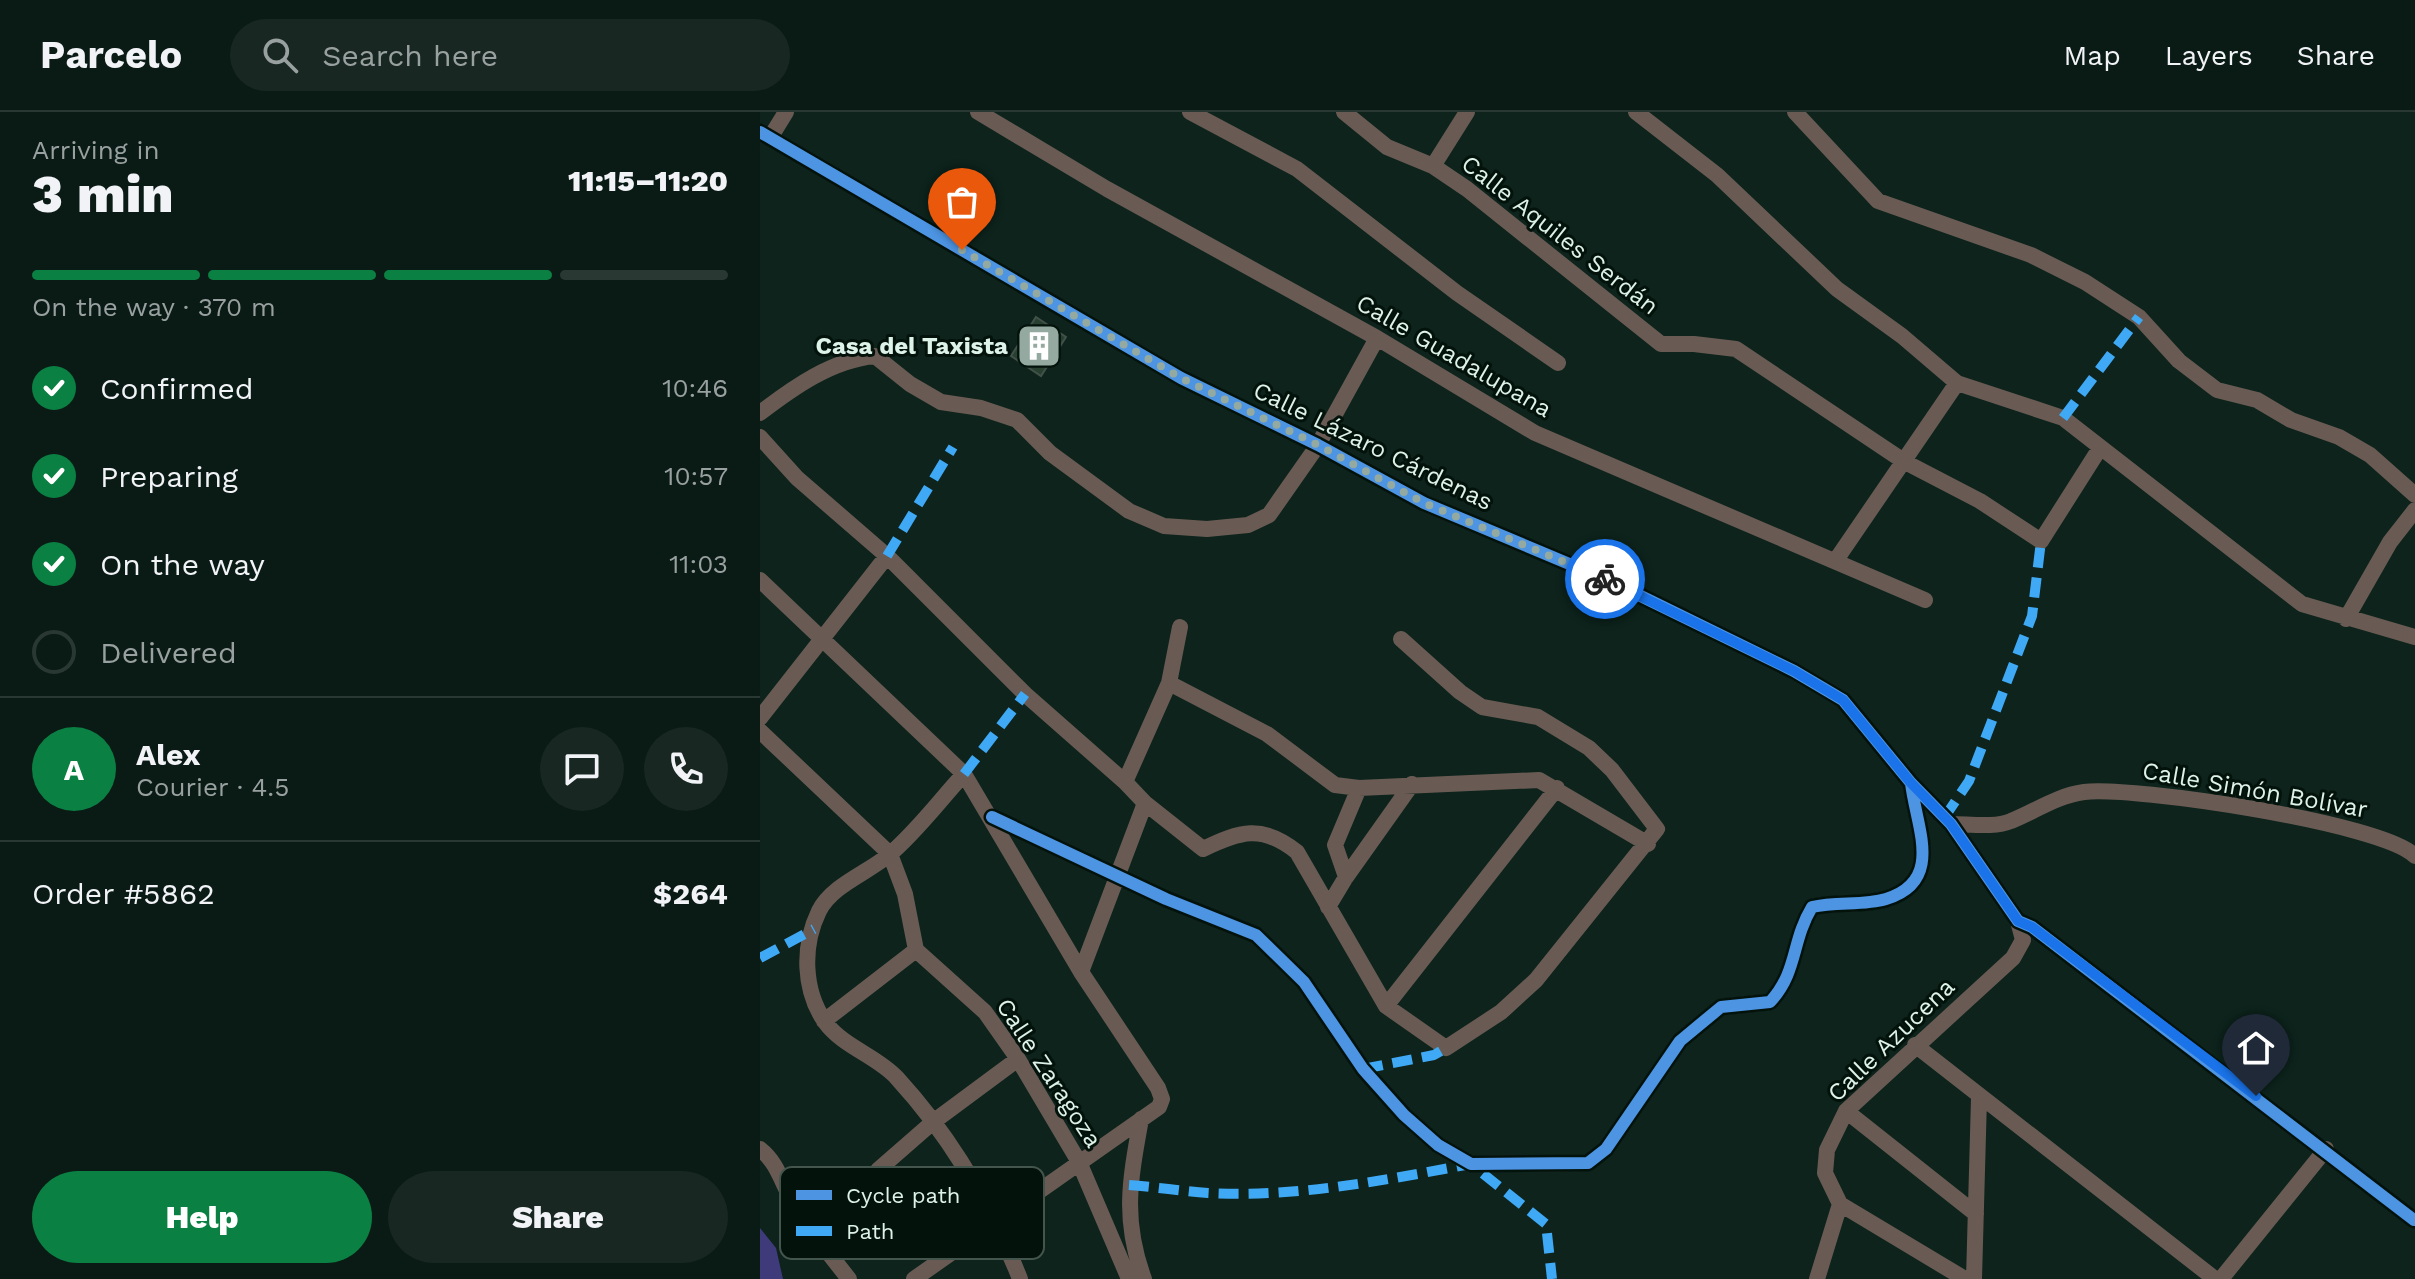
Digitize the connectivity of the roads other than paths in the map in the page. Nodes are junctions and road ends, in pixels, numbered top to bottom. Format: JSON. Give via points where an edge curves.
{"nodes":[{"id":1,"x":786,"y":112,"type":"edge"},
{"id":2,"x":978,"y":112,"type":"edge"},
{"id":3,"x":1190,"y":112,"type":"edge"},
{"id":4,"x":1344,"y":112,"type":"edge"},
{"id":5,"x":1467,"y":112,"type":"edge"},
{"id":6,"x":1795,"y":112,"type":"edge"},
{"id":7,"x":1649,"y":115,"type":"edge"},
{"id":8,"x":765,"y":135,"type":"edge"},
{"id":9,"x":1433,"y":166,"type":"junction"},
{"id":10,"x":1377,"y":338,"type":"junction"},
{"id":11,"x":1558,"y":363,"type":"dead end"},
{"id":12,"x":1957,"y":383,"type":"junction"},
{"id":13,"x":760,"y":413,"type":"edge"},
{"id":14,"x":760,"y":437,"type":"edge"},
{"id":15,"x":1318,"y":445,"type":"junction"},
{"id":16,"x":2100,"y":448,"type":"junction"},
{"id":17,"x":1905,"y":462,"type":"junction"},
{"id":18,"x":2415,"y":495,"type":"edge"},
{"id":19,"x":2415,"y":510,"type":"edge"},
{"id":20,"x":887,"y":556,"type":"junction"},
{"id":21,"x":1836,"y":560,"type":"junction"},
{"id":22,"x":760,"y":580,"type":"edge"},
{"id":23,"x":1925,"y":600,"type":"dead end"},
{"id":24,"x":2346,"y":619,"type":"junction"},
{"id":25,"x":1180,"y":627,"type":"dead end"},
{"id":26,"x":2415,"y":637,"type":"edge"},
{"id":27,"x":823,"y":639,"type":"junction"},
{"id":28,"x":1401,"y":639,"type":"dead end"},
{"id":29,"x":1169,"y":683,"type":"junction"},
{"id":30,"x":760,"y":718,"type":"edge"},
{"id":31,"x":760,"y":731,"type":"edge"},
{"id":32,"x":964,"y":774,"type":"junction"},
{"id":33,"x":1125,"y":782,"type":"junction"},
{"id":34,"x":1911,"y":783,"type":"junction"},
{"id":35,"x":1412,"y":784,"type":"junction"},
{"id":36,"x":1359,"y":788,"type":"junction"},
{"id":37,"x":1557,"y":788,"type":"junction"},
{"id":38,"x":1145,"y":803,"type":"junction"},
{"id":39,"x":992,"y":817,"type":"junction"},
{"id":40,"x":1951,"y":824,"type":"junction"},
{"id":41,"x":1648,"y":844,"type":"junction"},
{"id":42,"x":890,"y":854,"type":"junction"},
{"id":43,"x":2413,"y":854,"type":"edge"},
{"id":44,"x":1116,"y":874,"type":"junction"},
{"id":45,"x":1346,"y":877,"type":"junction"},
{"id":46,"x":1328,"y":907,"type":"junction"},
{"id":47,"x":2018,"y":921,"type":"junction"},
{"id":48,"x":916,"y":950,"type":"junction"},
{"id":49,"x":1081,"y":972,"type":"junction"},
{"id":50,"x":1386,"y":1006,"type":"junction"},
{"id":51,"x":824,"y":1021,"type":"junction"},
{"id":52,"x":1915,"y":1045,"type":"junction"},
{"id":53,"x":1018,"y":1059,"type":"junction"},
{"id":54,"x":1979,"y":1098,"type":"junction"},
{"id":55,"x":1846,"y":1111,"type":"junction"},
{"id":56,"x":1141,"y":1119,"type":"junction"},
{"id":57,"x":933,"y":1122,"type":"junction"},
{"id":58,"x":760,"y":1149,"type":"edge"},
{"id":59,"x":2326,"y":1149,"type":"junction"},
{"id":60,"x":1079,"y":1162,"type":"junction"},
{"id":61,"x":881,"y":1167,"type":"edge"},
{"id":62,"x":962,"y":1167,"type":"edge"},
{"id":63,"x":780,"y":1176,"type":"edge"},
{"id":64,"x":1044,"y":1188,"type":"edge"},
{"id":65,"x":1840,"y":1204,"type":"junction"},
{"id":66,"x":1976,"y":1214,"type":"junction"},
{"id":67,"x":2414,"y":1220,"type":"edge"},
{"id":68,"x":833,"y":1259,"type":"edge"},
{"id":69,"x":943,"y":1259,"type":"edge"},
{"id":70,"x":1012,"y":1259,"type":"edge"},
{"id":71,"x":849,"y":1279,"type":"edge"},
{"id":72,"x":914,"y":1279,"type":"edge"},
{"id":73,"x":1020,"y":1279,"type":"edge"},
{"id":74,"x":1129,"y":1279,"type":"edge"},
{"id":75,"x":1144,"y":1279,"type":"edge"},
{"id":76,"x":1817,"y":1279,"type":"edge"},
{"id":77,"x":1965,"y":1279,"type":"edge"},
{"id":78,"x":1974,"y":1279,"type":"edge"},
{"id":79,"x":2218,"y":1279,"type":"edge"}],
"edges":[{"from":1,"to":8,"type":"street"},
{"from":2,"to":10,"type":"street","name":"Calle Guadalupana"},
{"from":3,"to":11,"type":"street","via":[[1297,169],[1457,293]]},
{"from":4,"to":9,"type":"street","name":"Calle Aquiles Serdán","via":[[1387,147]]},
{"from":5,"to":9,"type":"street"},
{"from":6,"to":18,"type":"street","via":[[1878,201],[2031,255],[2085,282],[2139,317],[2179,361],[2217,390],[2257,400],[2291,420],[2339,437],[2370,455]]},
{"from":7,"to":12,"type":"street","via":[[1837,289]]},
{"from":8,"to":15,"type":"street","name":"Calle Lázaro Cárdenas","via":[[1181,378]]},
{"from":9,"to":17,"type":"street","name":"Calle Aquiles Serdán","via":[[1661,344],[1736,349]]},
{"from":10,"to":15,"type":"street"},
{"from":10,"to":21,"type":"street","name":"Calle Guadalupana","via":[[1535,433]]},
{"from":12,"to":16,"type":"street","via":[[2063,418]]},
{"from":12,"to":17,"type":"street"},
{"from":13,"to":15,"type":"street","via":[[833,366],[875,356],[941,402],[1017,420],[1050,453],[1129,511],[1164,526],[1193,528],[1248,525],[1269,515]]},
{"from":14,"to":20,"type":"street","via":[[797,478]]},
{"from":15,"to":34,"type":"street","name":"Calle Lázaro Cárdenas","via":[[1424,503],[1610,581],[1794,671],[1843,700]]},
{"from":16,"to":17,"type":"street","name":"Calle Aquiles Serdán","via":[[2041,541]]},
{"from":16,"to":24,"type":"street","via":[[2302,604]]},
{"from":17,"to":21,"type":"street"},
{"from":19,"to":24,"type":"street","via":[[2390,542]]},
{"from":20,"to":27,"type":"street"},
{"from":20,"to":33,"type":"street","via":[[1025,694]]},
{"from":21,"to":23,"type":"street","name":"Calle Guadalupana"},
{"from":22,"to":27,"type":"street"},
{"from":24,"to":26,"type":"street"},
{"from":25,"to":29,"type":"street"},
{"from":27,"to":30,"type":"street"},
{"from":27,"to":32,"type":"street"},
{"from":28,"to":41,"type":"street","via":[[1482,707],[1538,717],[1589,748],[1657,829]]},
{"from":29,"to":33,"type":"street"},
{"from":29,"to":36,"type":"street","via":[[1267,734],[1335,785]]},
{"from":31,"to":42,"type":"street"},
{"from":32,"to":39,"type":"street"},
{"from":32,"to":42,"type":"street"},
{"from":33,"to":38,"type":"street"},
{"from":34,"to":40,"type":"street","name":"Calle Lázaro Cárdenas"},
{"from":34,"to":44,"type":"street","via":[[1924,853],[1915,881],[1886,899],[1812,907],[1800,927],[1786,984],[1770,1002],[1721,1007],[1680,1041],[1606,1149],[1588,1163],[1574,1165],[1471,1164],[1438,1145],[1363,1069],[1304,982],[1264,942]]},
{"from":35,"to":36,"type":"street"},
{"from":35,"to":37,"type":"street","via":[[1539,780]]},
{"from":35,"to":45,"type":"street"},
{"from":36,"to":45,"type":"street","via":[[1335,845]]},
{"from":37,"to":41,"type":"street"},
{"from":37,"to":50,"type":"street"},
{"from":38,"to":44,"type":"street"},
{"from":38,"to":46,"type":"street","via":[[1203,849],[1243,833],[1277,836],[1297,852]]},
{"from":39,"to":44,"type":"street"},
{"from":39,"to":49,"type":"street"},
{"from":40,"to":43,"type":"street","name":"Calle Simón Bolívar","via":[[2008,823],[2052,800],[2119,791],[2296,817],[2370,834]]},
{"from":40,"to":47,"type":"street","name":"Calle Lázaro Cárdenas"},
{"from":41,"to":50,"type":"street","via":[[1536,980],[1501,1012],[1446,1048]]},
{"from":42,"to":48,"type":"street","via":[[905,894]]},
{"from":42,"to":51,"type":"street","via":[[820,909],[806,965],[810,991]]},
{"from":44,"to":49,"type":"street"},
{"from":45,"to":46,"type":"street"},
{"from":46,"to":50,"type":"street"},
{"from":47,"to":52,"type":"street","name":"Calle Azucena","via":[[2023,940],[2013,958]]},
{"from":47,"to":59,"type":"street"},
{"from":48,"to":51,"type":"street"},
{"from":48,"to":53,"type":"street","name":"Calle Zaragoza","via":[[985,1012]]},
{"from":49,"to":56,"type":"street","via":[[1158,1088],[1159,1107]]},
{"from":51,"to":57,"type":"street","via":[[895,1075]]},
{"from":52,"to":54,"type":"street"},
{"from":52,"to":55,"type":"street","name":"Calle Azucena"},
{"from":53,"to":57,"type":"street"},
{"from":53,"to":60,"type":"street","name":"Calle Zaragoza"},
{"from":54,"to":66,"type":"street"},
{"from":54,"to":79,"type":"street"},
{"from":55,"to":65,"type":"street","name":"Calle Azucena","via":[[1827,1150],[1825,1173]]},
{"from":55,"to":66,"type":"street"},
{"from":56,"to":60,"type":"street"},
{"from":56,"to":75,"type":"street","via":[[1128,1221]]},
{"from":57,"to":61,"type":"street"},
{"from":57,"to":62,"type":"street"},
{"from":58,"to":63,"type":"street"},
{"from":59,"to":67,"type":"street"},
{"from":59,"to":79,"type":"street"},
{"from":60,"to":64,"type":"street"},
{"from":60,"to":74,"type":"street","name":"Calle Zaragoza"},
{"from":65,"to":76,"type":"street"},
{"from":65,"to":77,"type":"street"},
{"from":66,"to":78,"type":"street"},
{"from":68,"to":71,"type":"street"},
{"from":69,"to":72,"type":"street"},
{"from":70,"to":73,"type":"street"}]}
